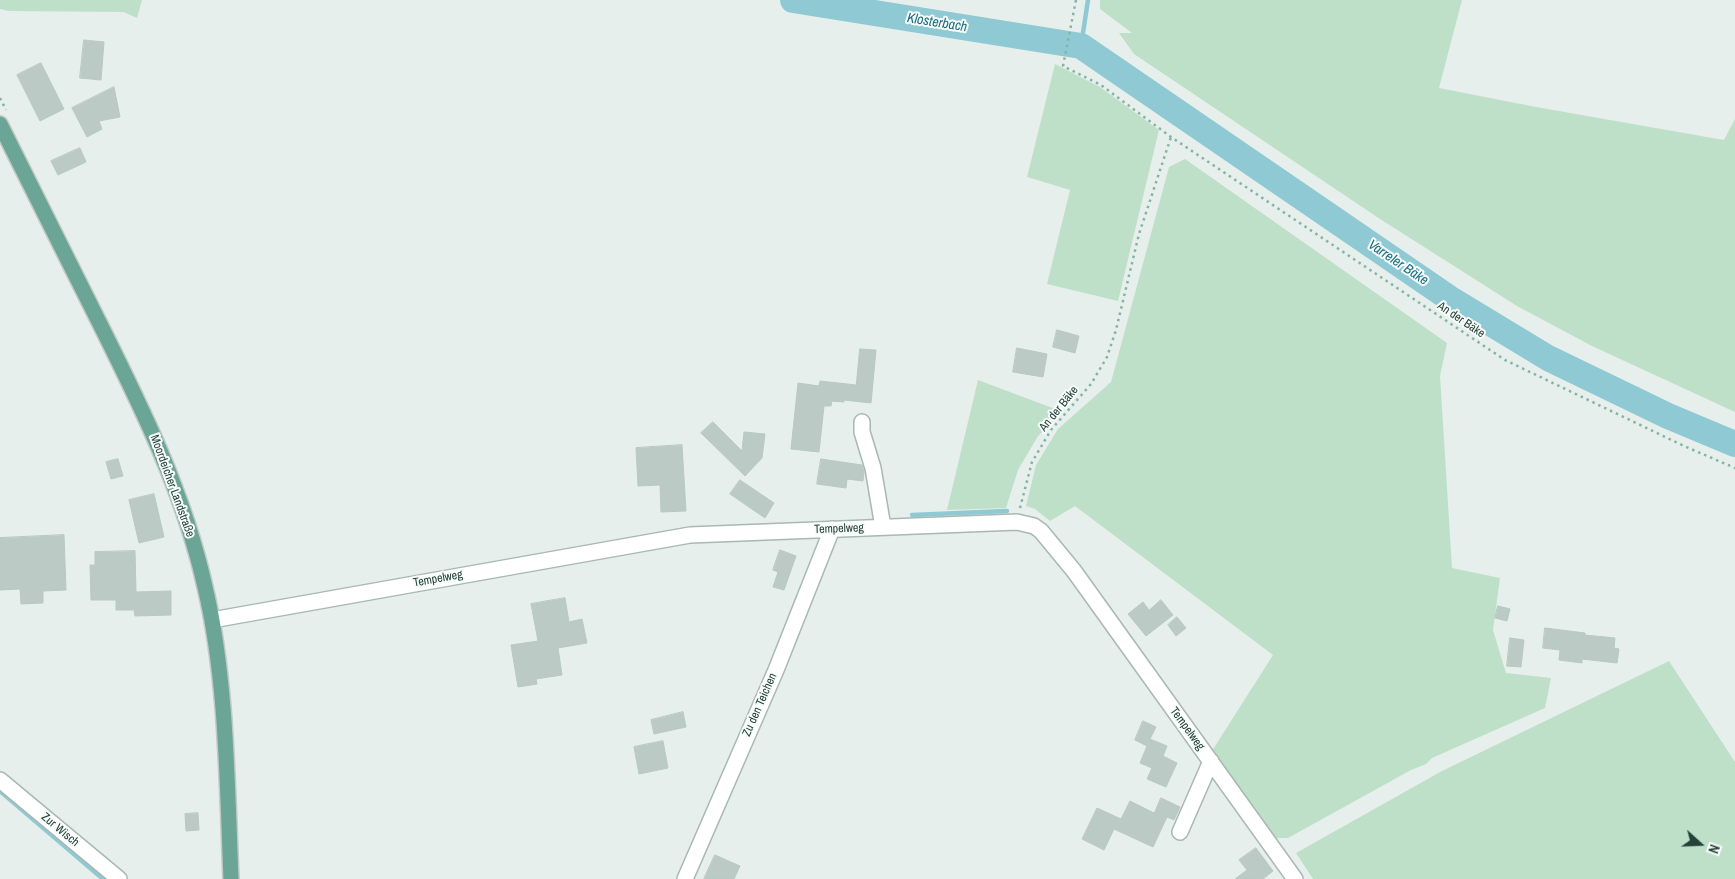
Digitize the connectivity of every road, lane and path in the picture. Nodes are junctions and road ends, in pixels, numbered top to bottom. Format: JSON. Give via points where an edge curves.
{"nodes":[{"id":1,"x":1076,"y":0,"type":"edge"},
{"id":2,"x":0,"y":124,"type":"edge"},
{"id":3,"x":1171,"y":136,"type":"junction"},
{"id":4,"x":862,"y":422,"type":"dead end"},
{"id":5,"x":1735,"y":468,"type":"edge"},
{"id":6,"x":1016,"y":522,"type":"junction"},
{"id":7,"x":883,"y":527,"type":"junction"},
{"id":8,"x":832,"y":529,"type":"junction"},
{"id":9,"x":212,"y":620,"type":"junction"},
{"id":10,"x":1211,"y":761,"type":"junction"},
{"id":11,"x":0,"y":780,"type":"edge"},
{"id":12,"x":1180,"y":832,"type":"dead end"},
{"id":13,"x":119,"y":879,"type":"edge"},
{"id":14,"x":231,"y":879,"type":"edge"},
{"id":15,"x":685,"y":879,"type":"edge"},
{"id":16,"x":1295,"y":879,"type":"edge"}],
"edges":[{"from":1,"to":3,"type":"path","name":"An der Bäke","via":[[1063,66],[1101,84]]},
{"from":2,"to":9,"type":"main road","name":"Moordeicher Landstraße","via":[[164,457],[199,561]]},
{"from":3,"to":5,"type":"path","name":"An der Bäke","via":[[1505,360]]},
{"from":3,"to":6,"type":"path","name":"An der Bäke","via":[[1139,234],[1110,350],[1100,372],[1051,430],[1032,462]]},
{"from":4,"to":7,"type":"street"},
{"from":6,"to":7,"type":"street","name":"Tempelweg"},
{"from":6,"to":10,"type":"street","name":"Tempelweg","via":[[1041,531],[1074,571]]},
{"from":7,"to":8,"type":"street","name":"Tempelweg"},
{"from":8,"to":9,"type":"street","name":"Tempelweg","via":[[690,535]]},
{"from":8,"to":15,"type":"street","name":"Zu den Teichen","via":[[776,670]]},
{"from":9,"to":14,"type":"main road","name":"Moordeicher Landstraße","via":[[222,702]]},
{"from":10,"to":12,"type":"street"},
{"from":10,"to":16,"type":"street","name":"Tempelweg"},
{"from":11,"to":13,"type":"street","name":"Zur Wisch"}]}
